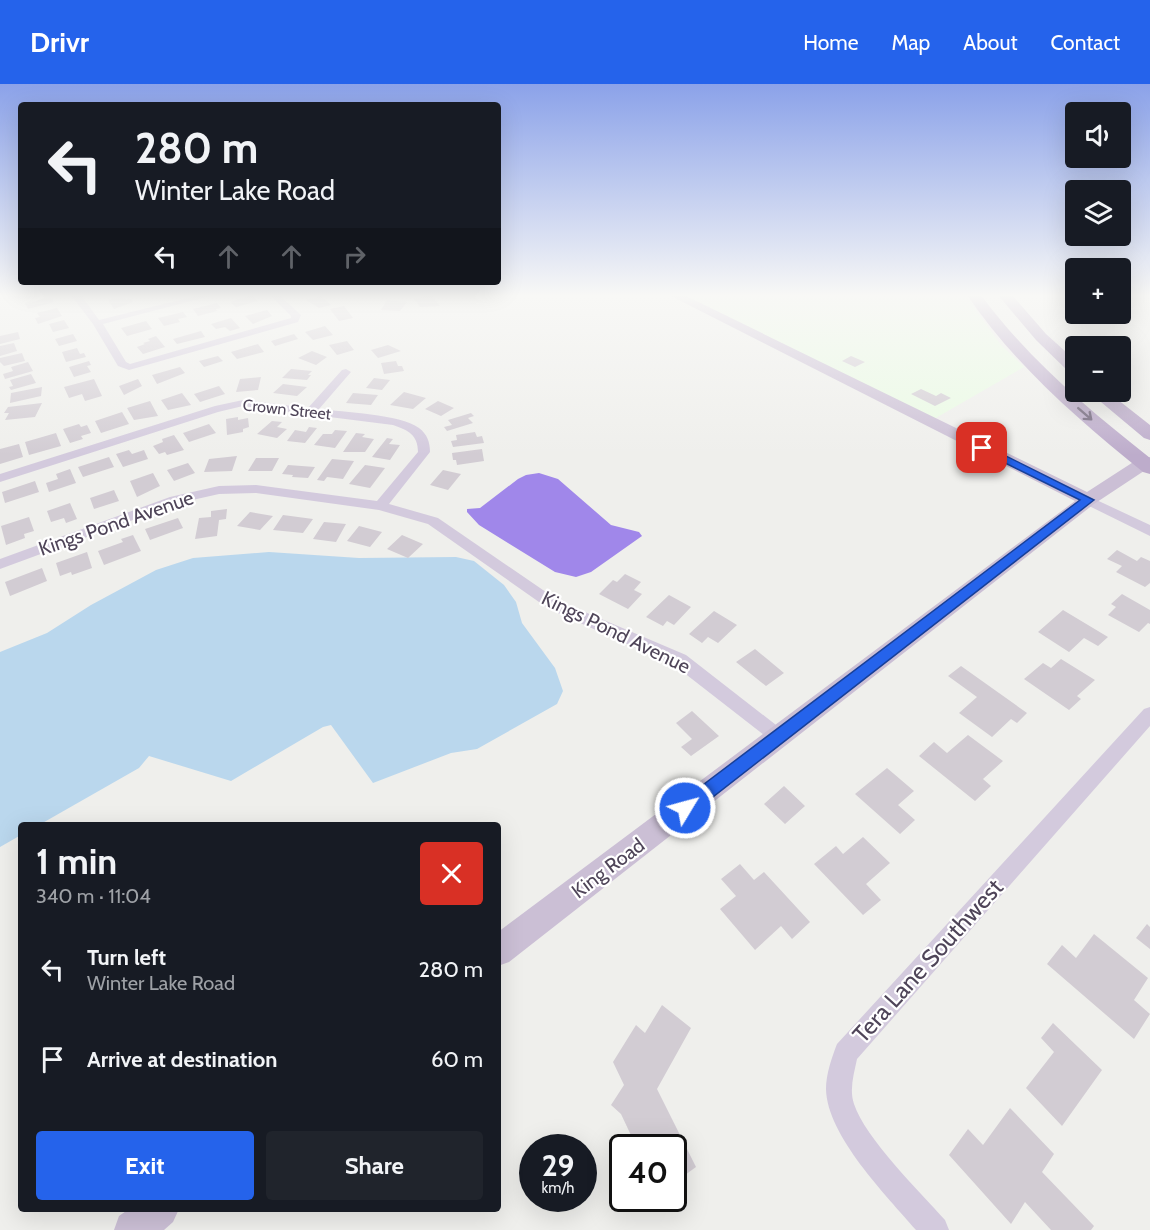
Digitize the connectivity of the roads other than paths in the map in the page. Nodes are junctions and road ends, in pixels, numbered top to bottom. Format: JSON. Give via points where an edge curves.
{"nodes":[{"id":1,"x":113,"y":348,"type":"edge"},
{"id":2,"x":198,"y":348,"type":"edge"},
{"id":3,"x":783,"y":348,"type":"edge"},
{"id":4,"x":1017,"y":348,"type":"edge"},
{"id":5,"x":1053,"y":348,"type":"edge"},
{"id":6,"x":1065,"y":360,"type":"edge"},
{"id":7,"x":346,"y":372,"type":"dead end"},
{"id":8,"x":1110,"y":402,"type":"edge"},
{"id":9,"x":311,"y":411,"type":"junction"},
{"id":10,"x":1150,"y":434,"type":"edge"},
{"id":11,"x":1148,"y":464,"type":"edge"},
{"id":12,"x":0,"y":478,"type":"edge"},
{"id":13,"x":1088,"y":500,"type":"junction"},
{"id":14,"x":380,"y":507,"type":"junction"},
{"id":15,"x":1150,"y":531,"type":"edge"},
{"id":16,"x":0,"y":564,"type":"edge"},
{"id":17,"x":1150,"y":714,"type":"edge"},
{"id":18,"x":779,"y":737,"type":"junction"},
{"id":19,"x":501,"y":949,"type":"edge"},
{"id":20,"x":156,"y":1212,"type":"edge"},
{"id":21,"x":133,"y":1230,"type":"edge"},
{"id":22,"x":935,"y":1230,"type":"edge"}],
"edges":[{"from":1,"to":2,"type":"street","via":[[122,364],[138,366]]},
{"from":3,"to":13,"type":"street"},
{"from":4,"to":11,"type":"main road","one_way":true,"via":[[1075,406]]},
{"from":5,"to":6,"type":"main road"},
{"from":7,"to":9,"type":"street"},
{"from":8,"to":10,"type":"main road"},
{"from":9,"to":12,"type":"street","name":"Crown Street","via":[[243,403],[228,405]]},
{"from":9,"to":14,"type":"street","name":"Crown Street","via":[[393,422],[421,434],[424,452]]},
{"from":11,"to":13,"type":"street","name":"King Road"},
{"from":13,"to":15,"type":"street"},
{"from":13,"to":18,"type":"street","name":"King Road"},
{"from":14,"to":16,"type":"street","name":"Kings Pond Avenue","via":[[256,489],[219,490],[176,500]]},
{"from":14,"to":18,"type":"street","name":"Kings Pond Avenue","via":[[433,521],[554,605],[681,660]]},
{"from":17,"to":22,"type":"street","name":"Tera Lane Southwest","via":[[846,1053],[839,1089],[846,1118],[860,1141]]},
{"from":18,"to":19,"type":"street","name":"King Road"},
{"from":20,"to":21,"type":"street"}]}
